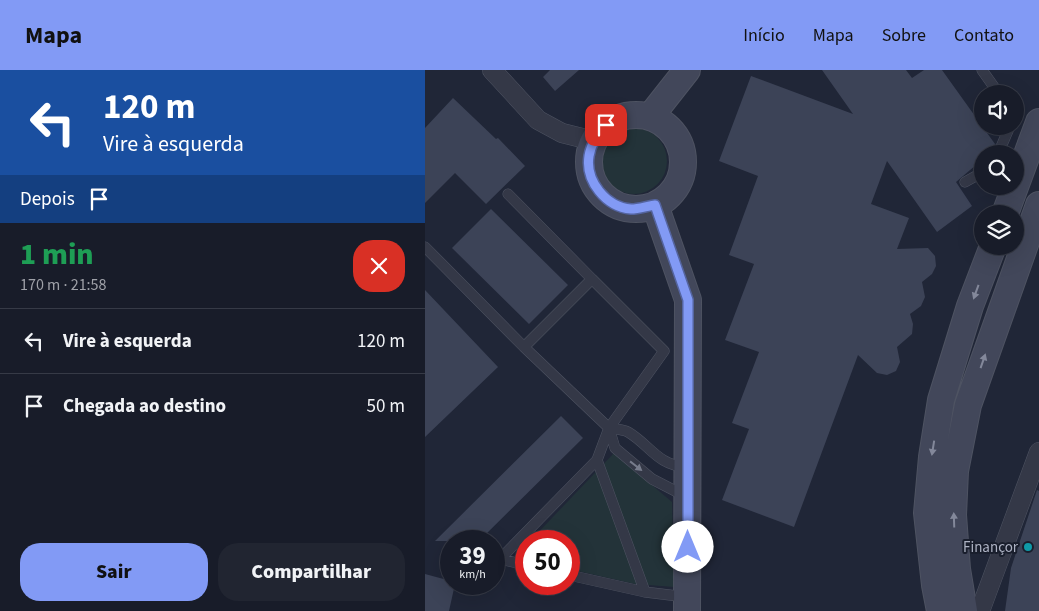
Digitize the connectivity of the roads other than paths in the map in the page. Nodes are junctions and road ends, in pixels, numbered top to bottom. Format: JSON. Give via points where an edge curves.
{"nodes":[{"id":1,"x":492,"y":70,"type":"edge"},
{"id":2,"x":687,"y":70,"type":"edge"},
{"id":3,"x":982,"y":70,"type":"edge"},
{"id":4,"x":993,"y":85,"type":"edge"},
{"id":5,"x":650,"y":116,"type":"junction"},
{"id":6,"x":1039,"y":122,"type":"edge"},
{"id":7,"x":594,"y":141,"type":"junction"},
{"id":8,"x":974,"y":177,"type":"edge"},
{"id":9,"x":965,"y":182,"type":"dead end"},
{"id":10,"x":508,"y":194,"type":"dead end"},
{"id":11,"x":655,"y":205,"type":"junction"},
{"id":12,"x":1008,"y":205,"type":"edge"},
{"id":13,"x":1039,"y":205,"type":"edge"},
{"id":14,"x":425,"y":248,"type":"edge"},
{"id":15,"x":990,"y":255,"type":"edge"},
{"id":16,"x":592,"y":279,"type":"junction"},
{"id":17,"x":524,"y":347,"type":"junction"},
{"id":18,"x":675,"y":354,"type":"junction"},
{"id":19,"x":609,"y":428,"type":"junction"},
{"id":20,"x":1039,"y":452,"type":"edge"},
{"id":21,"x":597,"y":460,"type":"junction"},
{"id":22,"x":688,"y":467,"type":"junction"},
{"id":23,"x":688,"y":497,"type":"junction"},
{"id":24,"x":528,"y":530,"type":"edge"},
{"id":25,"x":515,"y":544,"type":"edge"},
{"id":26,"x":515,"y":562,"type":"edge"},
{"id":27,"x":580,"y":577,"type":"edge"},
{"id":28,"x":645,"y":592,"type":"junction"},
{"id":29,"x":688,"y":604,"type":"edge"},
{"id":30,"x":940,"y":611,"type":"edge"},
{"id":31,"x":964,"y":611,"type":"edge"},
{"id":32,"x":980,"y":611,"type":"edge"}],
"edges":[{"from":1,"to":7,"type":"street","via":[[539,120],[562,133]]},
{"from":2,"to":5,"type":"main road"},
{"from":3,"to":4,"type":"lane"},
{"from":5,"to":7,"type":"main road","via":[[634,114],[620,117],[606,125]]},
{"from":5,"to":11,"type":"main road","via":[[671,130],[681,147],[683,164],[677,185]]},
{"from":6,"to":12,"type":"main road"},
{"from":7,"to":11,"type":"main road","via":[[589,168],[594,184],[603,195],[616,205],[632,209]]},
{"from":8,"to":9,"type":"lane"},
{"from":10,"to":16,"type":"lane"},
{"from":11,"to":18,"type":"main road","via":[[688,300]]},
{"from":31,"to":13,"type":"main road","one_way":true,"via":[[953,515],[955,471],[968,406]]},
{"from":14,"to":17,"type":"lane"},
{"from":15,"to":30,"type":"main road","one_way":true,"via":[[941,400],[932,457],[927,513]]},
{"from":16,"to":17,"type":"lane"},
{"from":16,"to":18,"type":"lane"},
{"from":17,"to":19,"type":"lane"},
{"from":18,"to":19,"type":"lane"},
{"from":18,"to":22,"type":"main road"},
{"from":19,"to":21,"type":"lane"},
{"from":19,"to":22,"type":"lane","via":[[627,432],[656,456],[677,466]]},
{"from":19,"to":23,"type":"lane","one_way":true,"via":[[615,448],[652,478]]},
{"from":20,"to":32,"type":"street"},
{"from":21,"to":24,"type":"lane"},
{"from":21,"to":28,"type":"lane"},
{"from":22,"to":23,"type":"main road"},
{"from":23,"to":29,"type":"main road"},
{"from":25,"to":26,"type":"lane","via":[[500,559]]},
{"from":27,"to":28,"type":"lane"},
{"from":28,"to":29,"type":"lane"}]}
